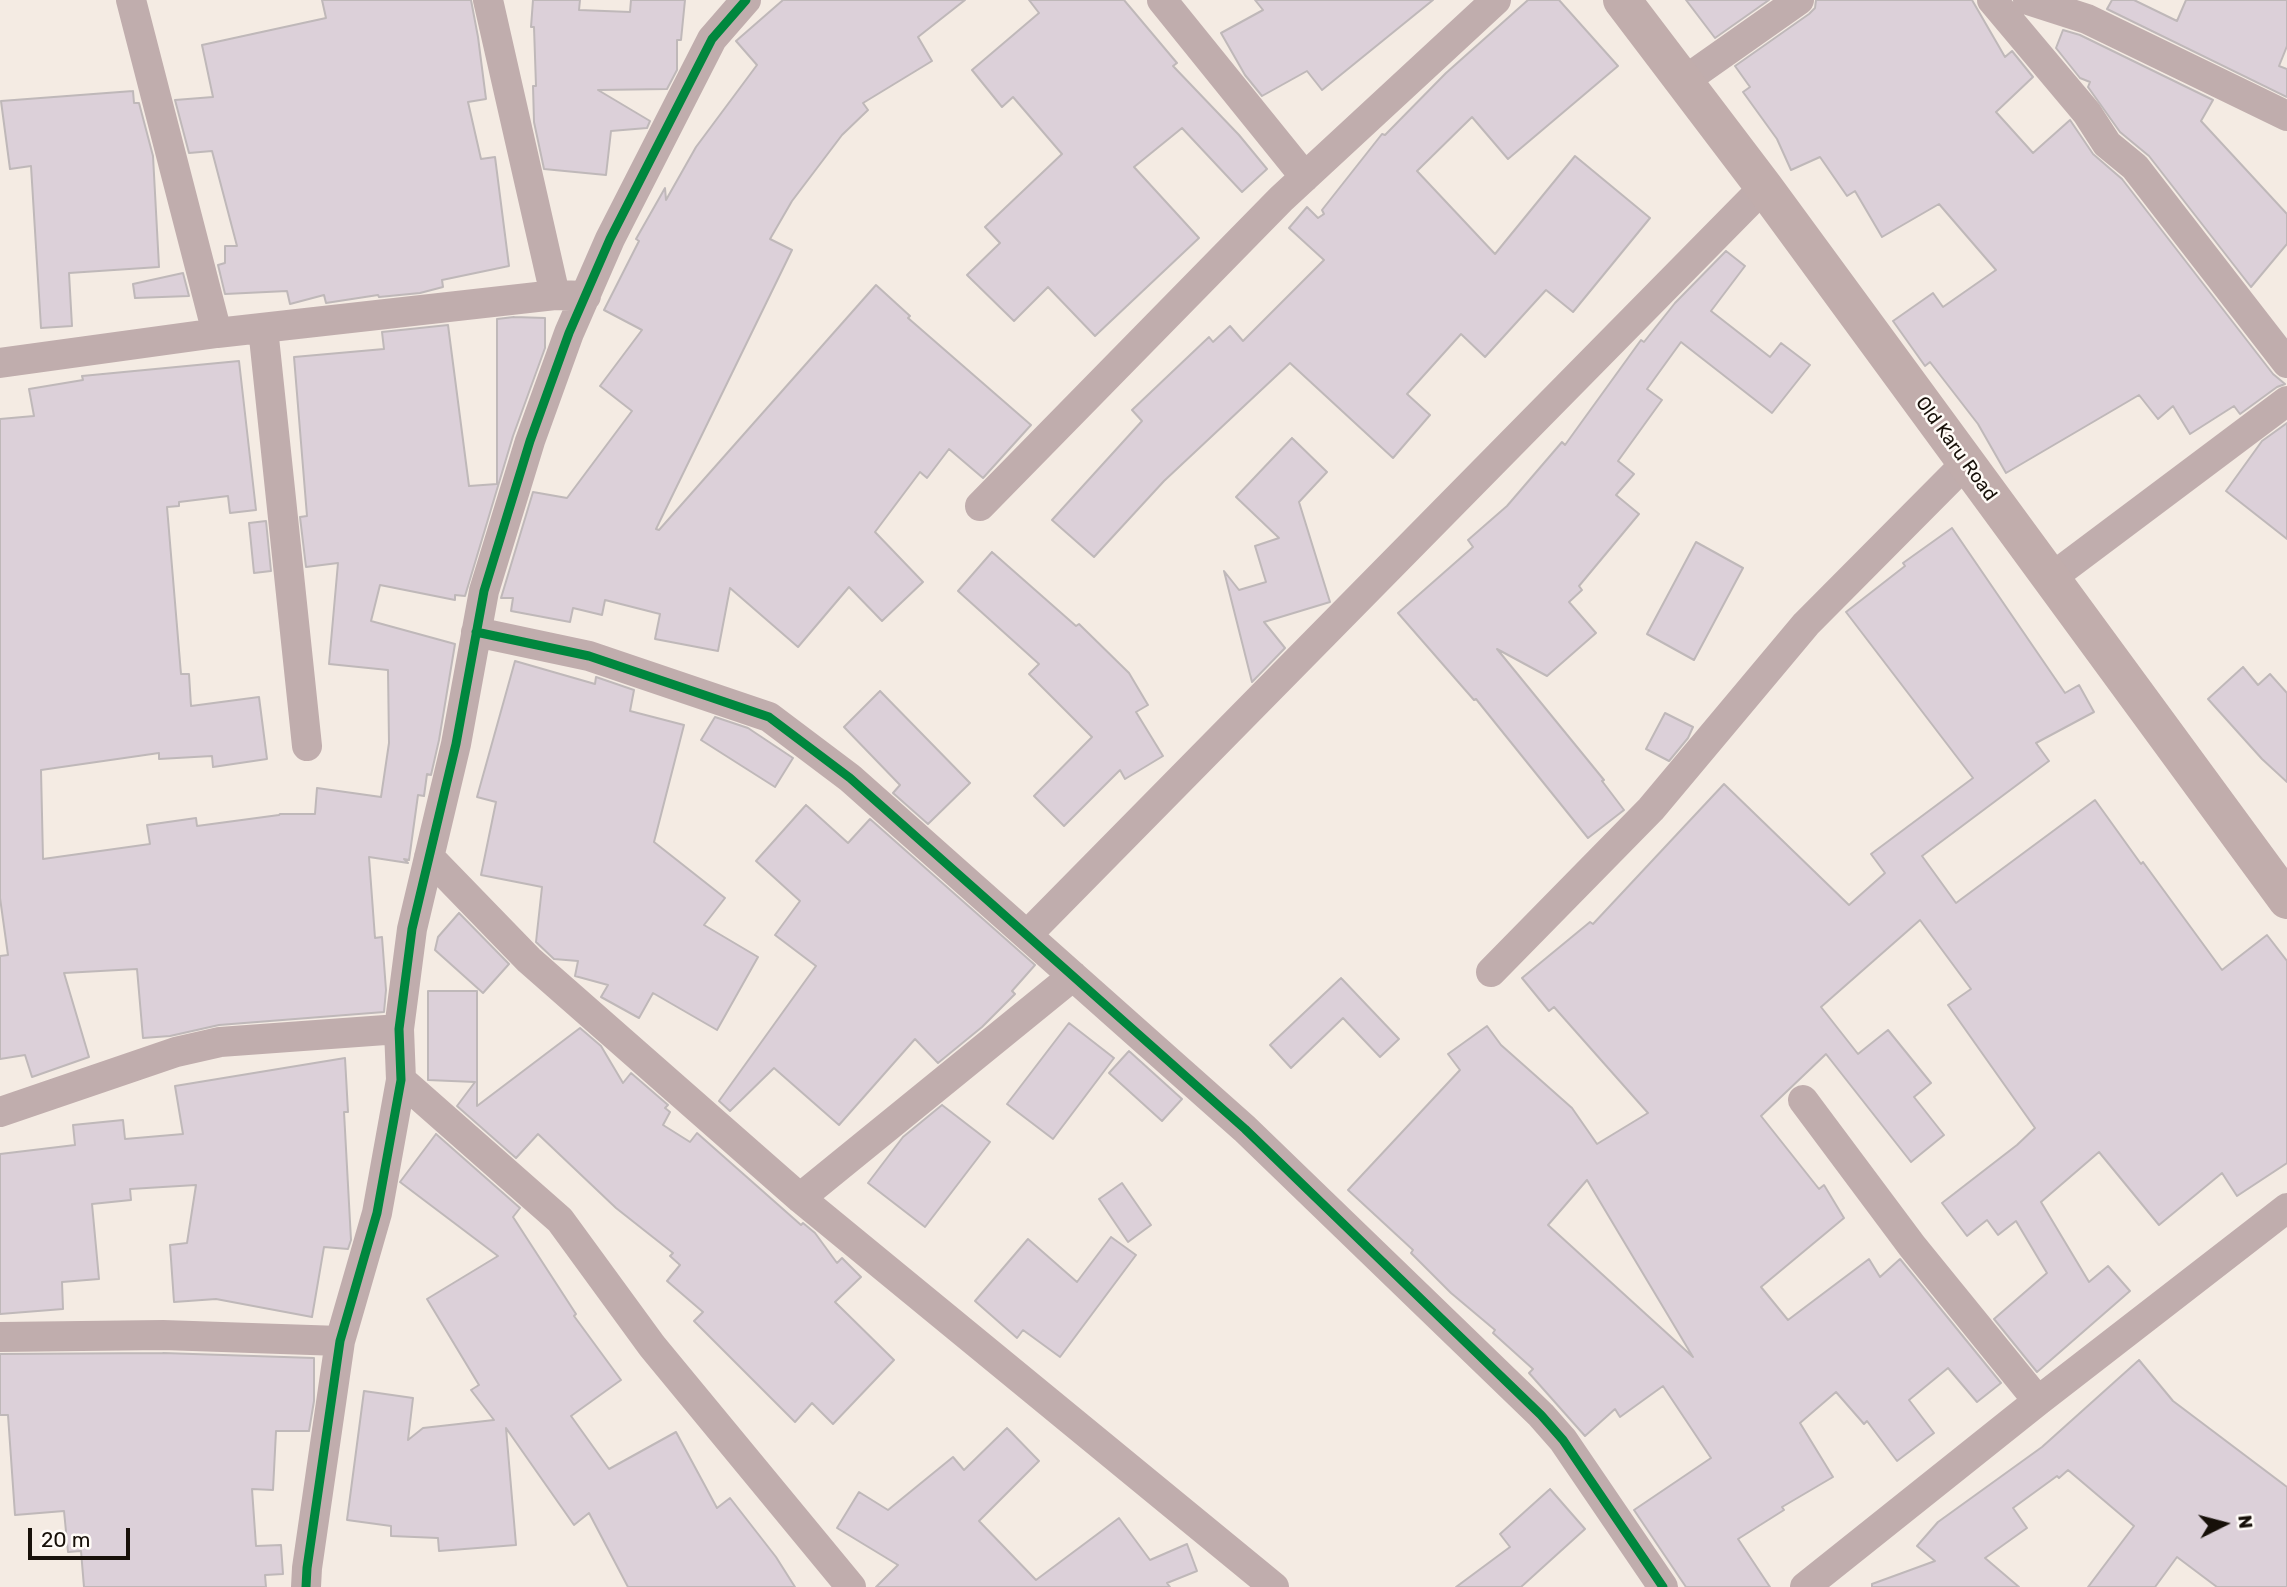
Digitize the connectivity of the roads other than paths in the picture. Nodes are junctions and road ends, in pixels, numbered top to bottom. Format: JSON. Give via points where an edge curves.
{"nodes":[{"id":1,"x":131,"y":0,"type":"edge"},
{"id":2,"x":488,"y":0,"type":"edge"},
{"id":3,"x":746,"y":0,"type":"edge"},
{"id":4,"x":1162,"y":0,"type":"edge"},
{"id":5,"x":1496,"y":0,"type":"edge"},
{"id":6,"x":1622,"y":0,"type":"edge"},
{"id":7,"x":1799,"y":0,"type":"edge"},
{"id":8,"x":1992,"y":0,"type":"edge"},
{"id":9,"x":2028,"y":0,"type":"edge"},
{"id":10,"x":1684,"y":81,"type":"junction"},
{"id":11,"x":2287,"y":116,"type":"edge"},
{"id":12,"x":1305,"y":177,"type":"junction"},
{"id":13,"x":1764,"y":187,"type":"junction"},
{"id":14,"x":555,"y":295,"type":"junction"},
{"id":15,"x":586,"y":296,"type":"junction"},
{"id":16,"x":263,"y":328,"type":"junction"},
{"id":17,"x":217,"y":332,"type":"junction"},
{"id":18,"x":0,"y":363,"type":"edge"},
{"id":19,"x":2287,"y":363,"type":"edge"},
{"id":20,"x":2287,"y":401,"type":"edge"},
{"id":21,"x":1966,"y":463,"type":"junction"},
{"id":22,"x":980,"y":506,"type":"dead end"},
{"id":23,"x":2051,"y":578,"type":"junction"},
{"id":24,"x":476,"y":632,"type":"junction"},
{"id":25,"x":307,"y":747,"type":"dead end"},
{"id":26,"x":429,"y":858,"type":"junction"},
{"id":27,"x":2287,"y":900,"type":"edge"},
{"id":28,"x":1027,"y":935,"type":"junction"},
{"id":29,"x":1491,"y":972,"type":"dead end"},
{"id":30,"x":1073,"y":976,"type":"junction"},
{"id":31,"x":400,"y":1029,"type":"junction"},
{"id":32,"x":401,"y":1080,"type":"junction"},
{"id":33,"x":1803,"y":1100,"type":"dead end"},
{"id":34,"x":0,"y":1112,"type":"edge"},
{"id":35,"x":800,"y":1198,"type":"junction"},
{"id":36,"x":2287,"y":1208,"type":"edge"},
{"id":37,"x":0,"y":1337,"type":"edge"},
{"id":38,"x":340,"y":1340,"type":"junction"},
{"id":39,"x":2038,"y":1401,"type":"junction"},
{"id":40,"x":306,"y":1587,"type":"edge"},
{"id":41,"x":851,"y":1587,"type":"edge"},
{"id":42,"x":1274,"y":1587,"type":"edge"},
{"id":43,"x":1663,"y":1587,"type":"edge"},
{"id":44,"x":1805,"y":1587,"type":"edge"}],
"edges":[{"from":1,"to":17,"type":"street"},
{"from":2,"to":14,"type":"street"},
{"from":3,"to":15,"type":"street","via":[[712,39],[610,239]]},
{"from":4,"to":12,"type":"street"},
{"from":5,"to":12,"type":"street"},
{"from":6,"to":10,"type":"main road","name":"Old Karu Road"},
{"from":7,"to":10,"type":"street"},
{"from":8,"to":19,"type":"street","via":[[2087,113],[2107,144],[2135,167]]},
{"from":9,"to":11,"type":"street","via":[[2087,19]]},
{"from":10,"to":13,"type":"main road","name":"Old Karu Road"},
{"from":12,"to":22,"type":"street"},
{"from":13,"to":21,"type":"main road","name":"Old Karu Road"},
{"from":13,"to":28,"type":"street"},
{"from":14,"to":15,"type":"street"},
{"from":14,"to":16,"type":"street"},
{"from":15,"to":24,"type":"street","via":[[530,441]]},
{"from":16,"to":17,"type":"street"},
{"from":16,"to":25,"type":"street"},
{"from":17,"to":18,"type":"street"},
{"from":20,"to":23,"type":"street"},
{"from":21,"to":23,"type":"main road","name":"Old Karu Road"},
{"from":21,"to":29,"type":"street","via":[[1806,624],[1651,809]]},
{"from":23,"to":27,"type":"main road","name":"Old Karu Road"},
{"from":24,"to":26,"type":"street"},
{"from":24,"to":28,"type":"street","via":[[589,656],[769,718],[850,778]]},
{"from":26,"to":31,"type":"street","via":[[412,929]]},
{"from":26,"to":35,"type":"street","via":[[529,960]]},
{"from":28,"to":30,"type":"street"},
{"from":30,"to":35,"type":"street"},
{"from":30,"to":43,"type":"street","via":[[1245,1129],[1541,1415]]},
{"from":31,"to":32,"type":"street"},
{"from":31,"to":34,"type":"street","via":[[220,1042],[176,1052]]},
{"from":32,"to":38,"type":"street","via":[[377,1213]]},
{"from":32,"to":41,"type":"street","via":[[560,1220],[652,1346]]},
{"from":33,"to":39,"type":"street","via":[[1912,1246]]},
{"from":35,"to":42,"type":"street"},
{"from":36,"to":39,"type":"street"},
{"from":37,"to":38,"type":"street"},
{"from":38,"to":40,"type":"street"},
{"from":39,"to":44,"type":"street"}]}
